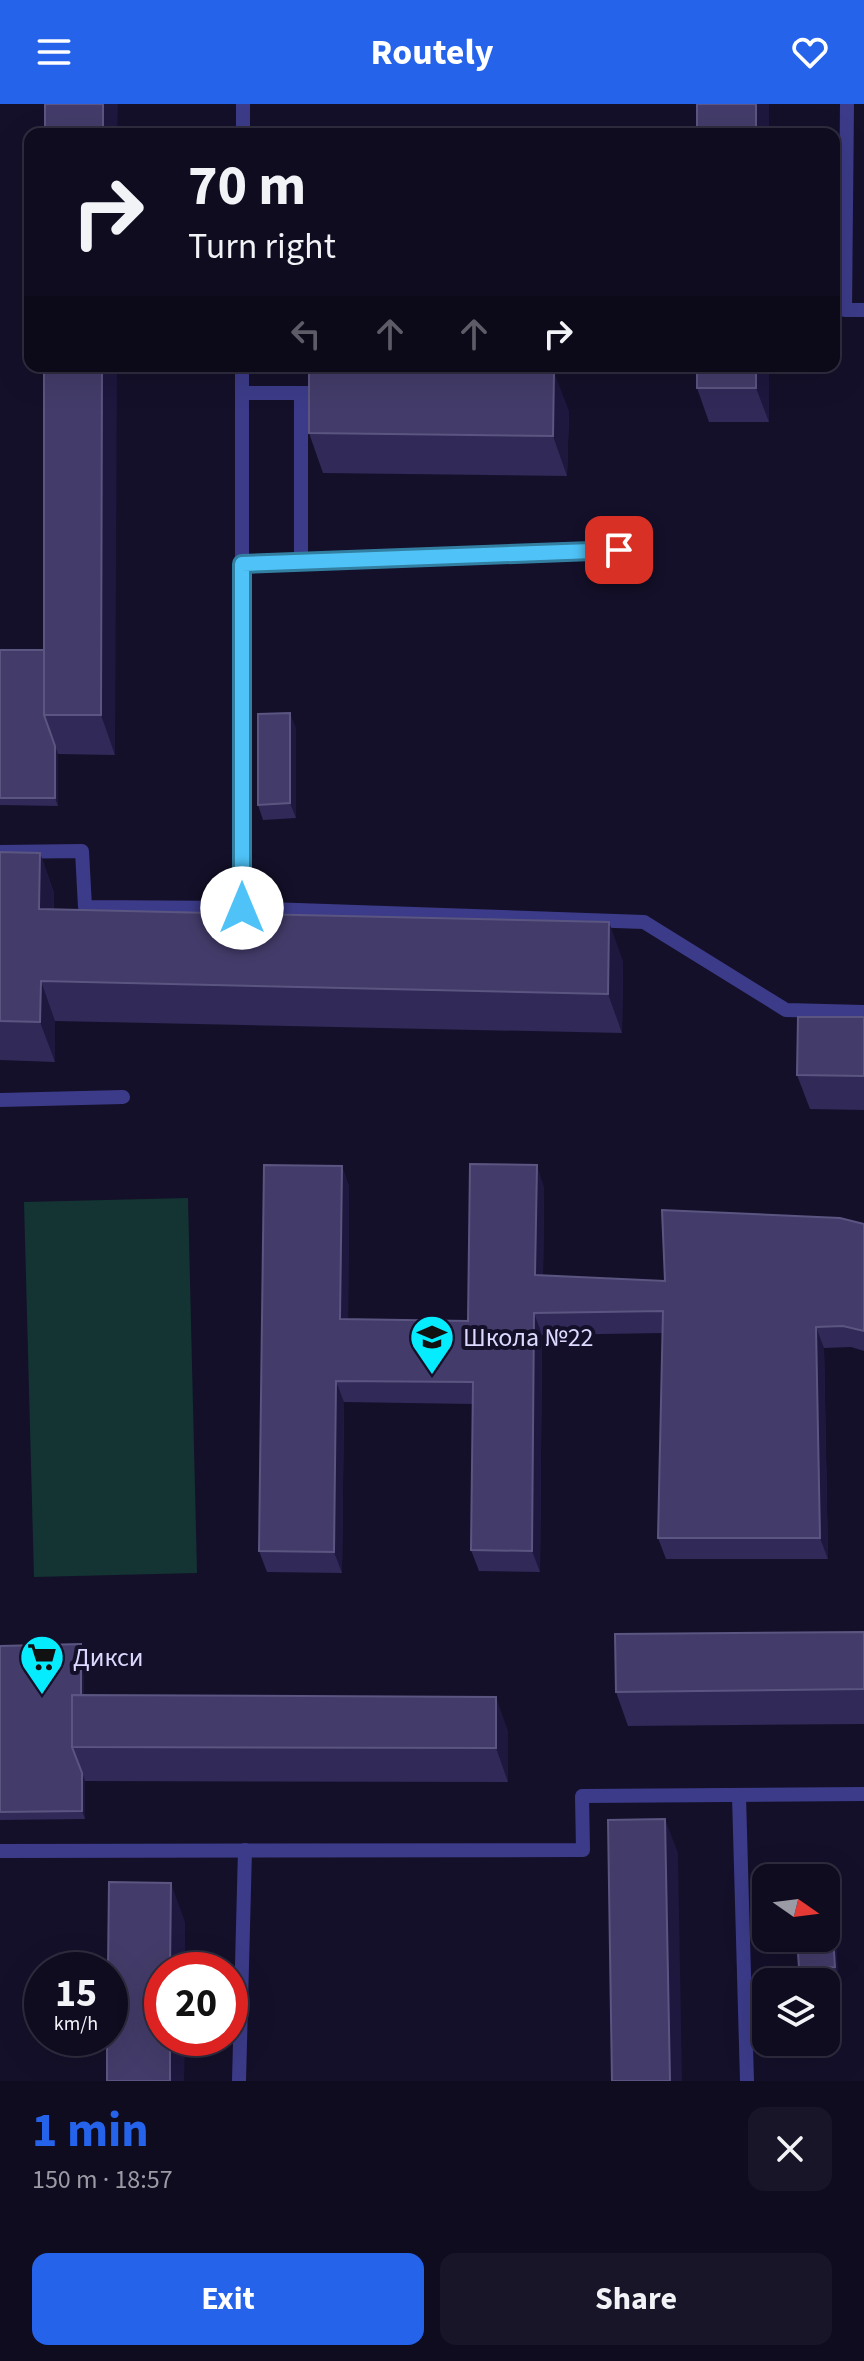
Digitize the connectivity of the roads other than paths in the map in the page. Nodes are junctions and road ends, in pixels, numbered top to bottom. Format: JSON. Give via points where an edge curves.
{"nodes":[{"id":1,"x":243,"y":104,"type":"edge"},
{"id":2,"x":847,"y":104,"type":"edge"},
{"id":3,"x":243,"y":128,"type":"edge"},
{"id":4,"x":864,"y":310,"type":"edge"},
{"id":5,"x":242,"y":372,"type":"edge"},
{"id":6,"x":242,"y":393,"type":"junction"},
{"id":7,"x":301,"y":393,"type":"junction"},
{"id":8,"x":347,"y":393,"type":"edge"},
{"id":9,"x":619,"y":550,"type":"dead end"},
{"id":10,"x":301,"y":562,"type":"junction"},
{"id":11,"x":242,"y":564,"type":"junction"},
{"id":12,"x":0,"y":852,"type":"edge"},
{"id":13,"x":242,"y":908,"type":"junction"},
{"id":14,"x":864,"y":1012,"type":"edge"},
{"id":15,"x":123,"y":1097,"type":"dead end"},
{"id":16,"x":0,"y":1100,"type":"edge"},
{"id":17,"x":864,"y":1794,"type":"edge"},
{"id":18,"x":739,"y":1796,"type":"junction"},
{"id":19,"x":245,"y":1850,"type":"junction"},
{"id":20,"x":0,"y":1851,"type":"edge"},
{"id":21,"x":239,"y":2081,"type":"edge"},
{"id":22,"x":747,"y":2081,"type":"edge"}],
"edges":[{"from":1,"to":3,"type":"lane"},
{"from":2,"to":4,"type":"lane","via":[[845,310]]},
{"from":5,"to":6,"type":"lane"},
{"from":6,"to":7,"type":"lane"},
{"from":6,"to":11,"type":"lane"},
{"from":7,"to":8,"type":"lane"},
{"from":7,"to":10,"type":"lane"},
{"from":9,"to":10,"type":"lane"},
{"from":10,"to":11,"type":"lane"},
{"from":11,"to":13,"type":"lane"},
{"from":12,"to":13,"type":"lane","via":[[82,851],[85,907]]},
{"from":13,"to":14,"type":"lane","via":[[644,922],[786,1010]]},
{"from":15,"to":16,"type":"lane"},
{"from":17,"to":18,"type":"lane"},
{"from":18,"to":19,"type":"lane","via":[[582,1796],[583,1850]]},
{"from":18,"to":22,"type":"lane"},
{"from":19,"to":20,"type":"lane"},
{"from":19,"to":21,"type":"lane"}]}
